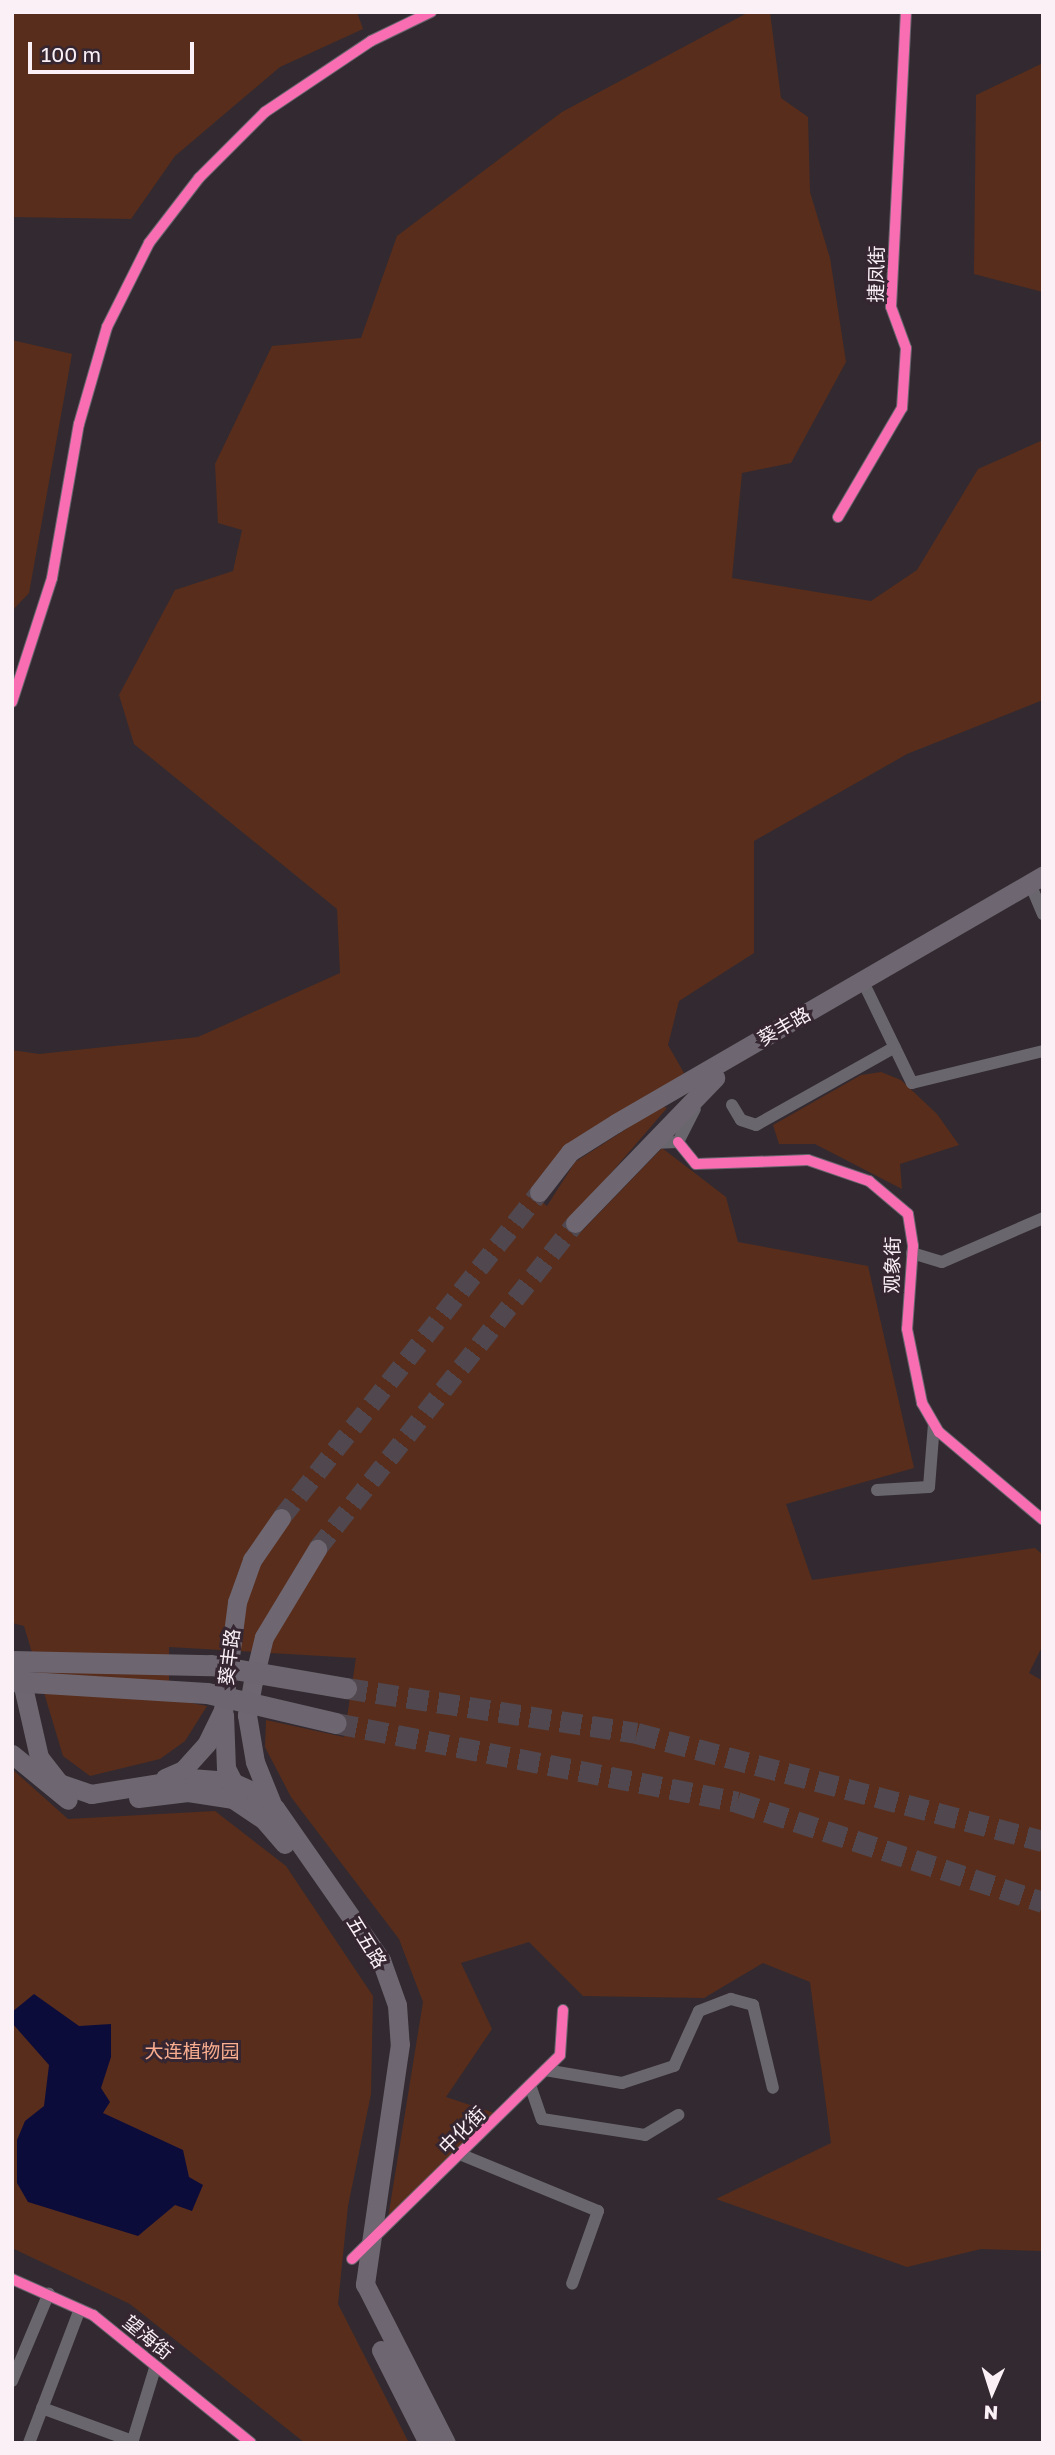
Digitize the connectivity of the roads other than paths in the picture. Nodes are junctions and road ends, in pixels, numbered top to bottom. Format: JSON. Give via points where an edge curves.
{"nodes":[{"id":1,"x":431,"y":12,"type":"edge"},
{"id":2,"x":906,"y":12,"type":"edge"},
{"id":3,"x":838,"y":517,"type":"dead end"},
{"id":4,"x":12,"y":702,"type":"edge"},
{"id":5,"x":1043,"y":875,"type":"edge"},
{"id":6,"x":1038,"y":890,"type":"edge"},
{"id":7,"x":1043,"y":914,"type":"edge"},
{"id":8,"x":867,"y":990,"type":"junction"},
{"id":9,"x":895,"y":1047,"type":"junction"},
{"id":10,"x":1043,"y":1051,"type":"edge"},
{"id":11,"x":713,"y":1079,"type":"junction"},
{"id":12,"x":732,"y":1105,"type":"dead end"},
{"id":13,"x":678,"y":1142,"type":"junction"},
{"id":14,"x":648,"y":1144,"type":"junction"},
{"id":15,"x":539,"y":1192,"type":"tunnel mouth"},
{"id":16,"x":1043,"y":1218,"type":"edge"},
{"id":17,"x":575,"y":1223,"type":"tunnel mouth"},
{"id":18,"x":912,"y":1253,"type":"junction"},
{"id":19,"x":934,"y":1423,"type":"junction"},
{"id":20,"x":877,"y":1490,"type":"dead end"},
{"id":21,"x":281,"y":1518,"type":"tunnel mouth"},
{"id":22,"x":1043,"y":1520,"type":"edge"},
{"id":23,"x":317,"y":1549,"type":"tunnel mouth"},
{"id":24,"x":12,"y":1654,"type":"edge"},
{"id":25,"x":12,"y":1661,"type":"edge"},
{"id":26,"x":12,"y":1681,"type":"edge"},
{"id":27,"x":346,"y":1688,"type":"tunnel mouth"},
{"id":28,"x":223,"y":1710,"type":"junction"},
{"id":29,"x":247,"y":1715,"type":"junction"},
{"id":30,"x":337,"y":1723,"type":"tunnel mouth"},
{"id":31,"x":232,"y":1734,"type":"junction"},
{"id":32,"x":12,"y":1754,"type":"edge"},
{"id":33,"x":222,"y":1776,"type":"junction"},
{"id":34,"x":161,"y":1779,"type":"junction"},
{"id":35,"x":188,"y":1792,"type":"junction"},
{"id":36,"x":275,"y":1808,"type":"junction"},
{"id":37,"x":251,"y":1809,"type":"junction"},
{"id":38,"x":564,"y":2010,"type":"dead end"},
{"id":39,"x":545,"y":2070,"type":"junction"},
{"id":40,"x":530,"y":2085,"type":"junction"},
{"id":41,"x":773,"y":2088,"type":"dead end"},
{"id":42,"x":678,"y":2115,"type":"dead end"},
{"id":43,"x":462,"y":2155,"type":"junction"},
{"id":44,"x":367,"y":2245,"type":"junction"},
{"id":45,"x":352,"y":2259,"type":"junction"},
{"id":46,"x":12,"y":2278,"type":"edge"},
{"id":47,"x":572,"y":2284,"type":"dead end"},
{"id":48,"x":49,"y":2293,"type":"junction"},
{"id":49,"x":80,"y":2309,"type":"junction"},
{"id":50,"x":156,"y":2365,"type":"junction"},
{"id":51,"x":12,"y":2381,"type":"edge"},
{"id":52,"x":42,"y":2408,"type":"junction"},
{"id":53,"x":132,"y":2442,"type":"edge"},
{"id":54,"x":29,"y":2443,"type":"edge"},
{"id":55,"x":251,"y":2443,"type":"edge"},
{"id":56,"x":428,"y":2443,"type":"edge"},
{"id":57,"x":446,"y":2443,"type":"edge"}],
"edges":[{"from":1,"to":4,"type":"street","via":[[371,41],[265,111],[199,178],[149,243],[107,327],[79,424],[52,578]]},
{"from":2,"to":3,"type":"street","name":"捷凤街","via":[[891,307],[906,348],[902,408]]},
{"from":5,"to":15,"type":"main road","name":"葵丰路","via":[[616,1123],[570,1152]]},
{"from":6,"to":7,"type":"street"},
{"from":6,"to":8,"type":"main road","name":"葵丰路"},
{"from":8,"to":9,"type":"street"},
{"from":8,"to":11,"type":"main road","name":"葵丰路"},
{"from":9,"to":10,"type":"street","via":[[912,1083]]},
{"from":9,"to":12,"type":"street","via":[[757,1125],[741,1120]]},
{"from":11,"to":13,"type":"street"},
{"from":11,"to":14,"type":"main road","name":"葵丰路"},
{"from":13,"to":14,"type":"street"},
{"from":13,"to":18,"type":"street","name":"观象街","via":[[695,1164],[808,1160],[869,1181],[908,1214]]},
{"from":14,"to":17,"type":"main road","name":"葵丰路"},
{"from":16,"to":18,"type":"street","via":[[942,1262]]},
{"from":18,"to":19,"type":"street","name":"观象街","via":[[907,1329],[915,1385]]},
{"from":19,"to":20,"type":"street","via":[[929,1487]]},
{"from":19,"to":22,"type":"street","name":"观象街"},
{"from":21,"to":28,"type":"main road","name":"葵丰路","via":[[251,1560],[237,1602]]},
{"from":23,"to":29,"type":"main road","name":"葵丰路","via":[[264,1637]]},
{"from":24,"to":34,"type":"main road","via":[[39,1757],[59,1783],[91,1794]]},
{"from":25,"to":27,"type":"main road","bridge":true,"via":[[211,1665]]},
{"from":26,"to":30,"type":"main road","bridge":true,"via":[[208,1693]]},
{"from":28,"to":31,"type":"main road"},
{"from":28,"to":34,"type":"main road","name":"葵丰路","via":[[183,1770]]},
{"from":29,"to":31,"type":"main road"},
{"from":29,"to":36,"type":"main road","name":"葵丰路","via":[[255,1762]]},
{"from":31,"to":33,"type":"main road"},
{"from":32,"to":35,"type":"main road","name":"五五路","via":[[57,1797],[76,1802],[103,1807]]},
{"from":33,"to":34,"type":"main road"},
{"from":33,"to":35,"type":"main road"},
{"from":33,"to":36,"type":"main road","name":"五五路"},
{"from":33,"to":37,"type":"main road"},
{"from":35,"to":37,"type":"main road","name":"五五路","via":[[214,1794]]},
{"from":36,"to":44,"type":"main road","name":"五五路","via":[[381,1960],[397,2006],[400,2044]]},
{"from":37,"to":45,"type":"main road","name":"五五路","via":[[301,1865],[363,1953],[383,1995],[387,2048]]},
{"from":38,"to":39,"type":"street","name":"中化街","via":[[560,2055]]},
{"from":39,"to":40,"type":"street","name":"中化街"},
{"from":39,"to":41,"type":"street","via":[[622,2083],[674,2066],[699,2011],[731,1999],[753,2005]]},
{"from":40,"to":42,"type":"street","via":[[542,2119],[645,2135]]},
{"from":40,"to":43,"type":"street","name":"中化街"},
{"from":43,"to":44,"type":"street","name":"中化街"},
{"from":43,"to":47,"type":"street","via":[[598,2211]]},
{"from":44,"to":45,"type":"street","name":"中化街"},
{"from":44,"to":57,"type":"main road","name":"五五路","via":[[369,2300]]},
{"from":45,"to":56,"type":"main road","name":"五五路","via":[[364,2316]]},
{"from":46,"to":48,"type":"street","name":"望海街"},
{"from":48,"to":49,"type":"street","name":"望海街"},
{"from":48,"to":51,"type":"street"},
{"from":49,"to":50,"type":"street","name":"望海街"},
{"from":49,"to":52,"type":"street"},
{"from":50,"to":53,"type":"street"},
{"from":50,"to":55,"type":"street","name":"望海街"},
{"from":52,"to":53,"type":"street"},
{"from":52,"to":54,"type":"street"}]}
